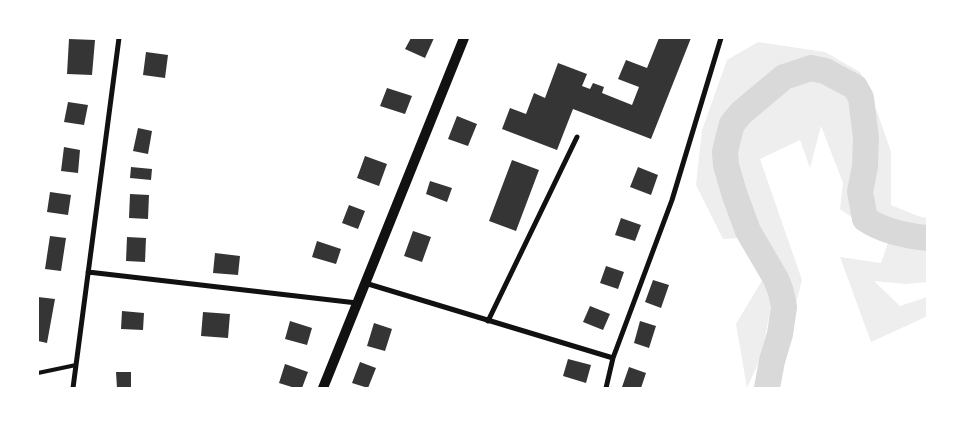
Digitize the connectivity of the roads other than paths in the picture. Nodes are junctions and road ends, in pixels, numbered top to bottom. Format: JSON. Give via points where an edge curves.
{"nodes":[{"id":1,"x":119,"y":38,"type":"edge"},
{"id":2,"x":464,"y":38,"type":"edge"},
{"id":3,"x":720,"y":38,"type":"edge"},
{"id":4,"x":577,"y":137,"type":"dead end"},
{"id":5,"x":88,"y":272,"type":"junction"},
{"id":6,"x":365,"y":283,"type":"junction"},
{"id":7,"x":357,"y":303,"type":"junction"},
{"id":8,"x":488,"y":321,"type":"junction"},
{"id":9,"x":613,"y":358,"type":"junction"},
{"id":10,"x":76,"y":365,"type":"junction"},
{"id":11,"x":38,"y":373,"type":"edge"},
{"id":12,"x":73,"y":388,"type":"edge"},
{"id":13,"x":323,"y":388,"type":"edge"},
{"id":14,"x":606,"y":388,"type":"edge"}],
"edges":[{"from":1,"to":5,"type":"street"},
{"from":2,"to":6,"type":"main road"},
{"from":3,"to":9,"type":"street","via":[[672,200]]},
{"from":4,"to":8,"type":"street"},
{"from":5,"to":7,"type":"street"},
{"from":5,"to":10,"type":"street"},
{"from":6,"to":7,"type":"main road"},
{"from":6,"to":8,"type":"street"},
{"from":7,"to":13,"type":"main road"},
{"from":8,"to":9,"type":"street"},
{"from":9,"to":14,"type":"street"},
{"from":10,"to":11,"type":"lane"},
{"from":10,"to":12,"type":"street"}]}
